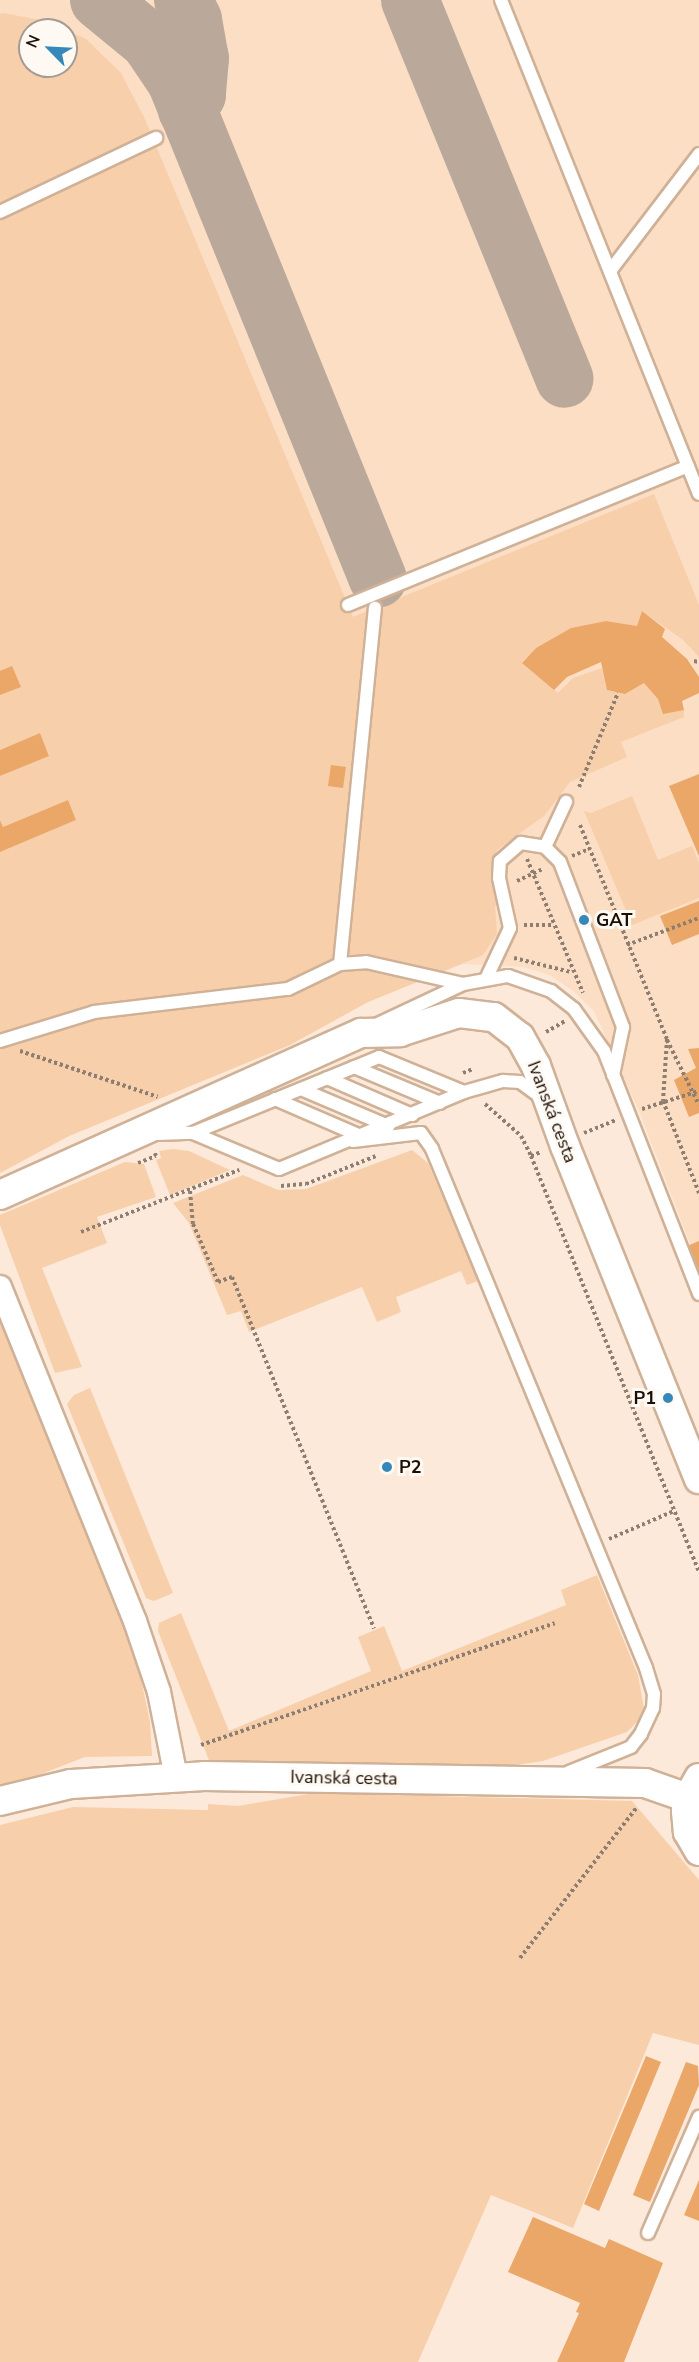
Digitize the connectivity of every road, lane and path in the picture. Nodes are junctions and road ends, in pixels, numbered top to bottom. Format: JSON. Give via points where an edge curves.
{"nodes":[{"id":1,"x":501,"y":0,"type":"edge"},
{"id":2,"x":156,"y":138,"type":"dead end"},
{"id":3,"x":699,"y":154,"type":"edge"},
{"id":4,"x":0,"y":212,"type":"edge"},
{"id":5,"x":610,"y":271,"type":"junction"},
{"id":6,"x":688,"y":466,"type":"junction"},
{"id":7,"x":699,"y":494,"type":"edge"},
{"id":8,"x":348,"y":605,"type":"dead end"},
{"id":9,"x":375,"y":608,"type":"dead end"},
{"id":10,"x":618,"y":693,"type":"dead end"},
{"id":11,"x":579,"y":787,"type":"dead end"},
{"id":12,"x":566,"y":802,"type":"dead end"},
{"id":13,"x":579,"y":825,"type":"dead end"},
{"id":14,"x":521,"y":843,"type":"junction"},
{"id":15,"x":545,"y":847,"type":"junction"},
{"id":16,"x":589,"y":849,"type":"junction"},
{"id":17,"x":560,"y":862,"type":"junction"},
{"id":18,"x":532,"y":873,"type":"junction"},
{"id":19,"x":518,"y":890,"type":"dead end"},
{"id":20,"x":522,"y":913,"type":"dead end"},
{"id":21,"x":699,"y":918,"type":"edge"},
{"id":22,"x":523,"y":925,"type":"junction"},
{"id":23,"x":553,"y":925,"type":"junction"},
{"id":24,"x":520,"y":936,"type":"dead end"},
{"id":25,"x":627,"y":945,"type":"junction"},
{"id":26,"x":516,"y":947,"type":"dead end"},
{"id":27,"x":499,"y":956,"type":"junction"},
{"id":28,"x":512,"y":958,"type":"junction"},
{"id":29,"x":340,"y":964,"type":"junction"},
{"id":30,"x":571,"y":972,"type":"junction"},
{"id":31,"x":486,"y":979,"type":"junction"},
{"id":32,"x":463,"y":984,"type":"junction"},
{"id":33,"x":579,"y":1015,"type":"junction"},
{"id":34,"x":361,"y":1033,"type":"junction"},
{"id":35,"x":667,"y":1039,"type":"junction"},
{"id":36,"x":4,"y":1040,"type":"edge"},
{"id":37,"x":550,"y":1040,"type":"dead end"},
{"id":38,"x":354,"y":1067,"type":"junction"},
{"id":39,"x":613,"y":1076,"type":"junction"},
{"id":40,"x":327,"y":1078,"type":"junction"},
{"id":41,"x":301,"y":1089,"type":"junction"},
{"id":42,"x":464,"y":1092,"type":"junction"},
{"id":43,"x":275,"y":1099,"type":"junction"},
{"id":44,"x":167,"y":1100,"type":"dead end"},
{"id":45,"x":440,"y":1103,"type":"junction"},
{"id":46,"x":550,"y":1104,"type":"junction"},
{"id":47,"x":699,"y":1105,"type":"edge"},
{"id":48,"x":412,"y":1115,"type":"junction"},
{"id":49,"x":583,"y":1122,"type":"dead end"},
{"id":50,"x":388,"y":1126,"type":"junction"},
{"id":51,"x":193,"y":1133,"type":"junction"},
{"id":52,"x":135,"y":1135,"type":"junction"},
{"id":53,"x":358,"y":1139,"type":"junction"},
{"id":54,"x":592,"y":1143,"type":"dead end"},
{"id":55,"x":531,"y":1156,"type":"dead end"},
{"id":56,"x":240,"y":1170,"type":"dead end"},
{"id":57,"x":698,"y":1185,"type":"edge"},
{"id":58,"x":190,"y":1191,"type":"junction"},
{"id":59,"x":699,"y":1193,"type":"edge"},
{"id":60,"x":0,"y":1195,"type":"edge"},
{"id":61,"x":81,"y":1232,"type":"dead end"},
{"id":62,"x":0,"y":1287,"type":"edge"},
{"id":63,"x":699,"y":1294,"type":"edge"},
{"id":64,"x":699,"y":1479,"type":"edge"},
{"id":65,"x":699,"y":1572,"type":"edge"},
{"id":66,"x":555,"y":1623,"type":"dead end"},
{"id":67,"x":374,"y":1628,"type":"dead end"},
{"id":68,"x":201,"y":1745,"type":"dead end"},
{"id":69,"x":176,"y":1777,"type":"junction"},
{"id":70,"x":533,"y":1781,"type":"junction"},
{"id":71,"x":645,"y":1784,"type":"junction"},
{"id":72,"x":693,"y":1788,"type":"edge"},
{"id":73,"x":0,"y":1801,"type":"edge"},
{"id":74,"x":699,"y":1851,"type":"edge"},
{"id":75,"x":520,"y":1958,"type":"dead end"},
{"id":76,"x":699,"y":2117,"type":"edge"},
{"id":77,"x":648,"y":2233,"type":"dead end"}],
"edges":[{"from":1,"to":5,"type":"lane"},
{"from":2,"to":4,"type":"lane"},
{"from":3,"to":5,"type":"lane"},
{"from":5,"to":6,"type":"lane"},
{"from":6,"to":7,"type":"lane"},
{"from":6,"to":8,"type":"lane"},
{"from":9,"to":29,"type":"lane"},
{"from":10,"to":11,"type":"path"},
{"from":12,"to":15,"type":"lane"},
{"from":13,"to":16,"type":"path"},
{"from":14,"to":15,"type":"lane"},
{"from":14,"to":18,"type":"path"},
{"from":14,"to":27,"type":"lane","via":[[500,861],[499,878],[510,928]]},
{"from":15,"to":17,"type":"lane"},
{"from":16,"to":17,"type":"path"},
{"from":16,"to":25,"type":"path"},
{"from":17,"to":18,"type":"path"},
{"from":17,"to":39,"type":"lane","via":[[623,1027]]},
{"from":18,"to":19,"type":"path","via":[[517,878]]},
{"from":18,"to":23,"type":"path"},
{"from":20,"to":22,"type":"path"},
{"from":21,"to":25,"type":"path"},
{"from":22,"to":23,"type":"path"},
{"from":22,"to":24,"type":"path"},
{"from":23,"to":30,"type":"path"},
{"from":25,"to":35,"type":"path"},
{"from":26,"to":28,"type":"path"},
{"from":27,"to":28,"type":"path"},
{"from":27,"to":31,"type":"lane"},
{"from":28,"to":30,"type":"path"},
{"from":29,"to":32,"type":"lane","via":[[366,962]]},
{"from":29,"to":36,"type":"lane","via":[[288,989],[94,1012]]},
{"from":30,"to":33,"type":"path","via":[[596,1008]]},
{"from":31,"to":32,"type":"lane"},
{"from":31,"to":33,"type":"lane","via":[[508,976],[531,982],[551,991]]},
{"from":32,"to":34,"type":"lane"},
{"from":33,"to":37,"type":"path","via":[[546,1030]]},
{"from":33,"to":39,"type":"lane","via":[[604,1051]]},
{"from":34,"to":46,"type":"street","name":"Ivanská cesta","via":[[400,1032],[459,1012],[485,1014],[520,1036],[537,1066]]},
{"from":34,"to":52,"type":"street","name":"Ivanská cesta"},
{"from":35,"to":47,"type":"path"},
{"from":35,"to":57,"type":"path","via":[[663,1101]]},
{"from":36,"to":44,"type":"path","via":[[16,1050]]},
{"from":38,"to":40,"type":"lane"},
{"from":38,"to":42,"type":"lane","via":[[379,1057]]},
{"from":38,"to":45,"type":"lane"},
{"from":39,"to":63,"type":"lane"},
{"from":40,"to":41,"type":"lane"},
{"from":40,"to":48,"type":"lane"},
{"from":41,"to":43,"type":"lane"},
{"from":41,"to":50,"type":"lane"},
{"from":42,"to":45,"type":"lane"},
{"from":42,"to":46,"type":"lane","via":[[503,1081],[520,1082]]},
{"from":43,"to":51,"type":"lane"},
{"from":43,"to":53,"type":"lane"},
{"from":45,"to":48,"type":"lane"},
{"from":46,"to":64,"type":"street","name":"Ivanská cesta"},
{"from":48,"to":50,"type":"lane"},
{"from":49,"to":54,"type":"path"},
{"from":50,"to":53,"type":"lane"},
{"from":51,"to":52,"type":"lane"},
{"from":51,"to":53,"type":"lane","via":[[279,1169]]},
{"from":52,"to":60,"type":"street","name":"Ivanská cesta"},
{"from":53,"to":70,"type":"lane","via":[[422,1133],[432,1149],[654,1694],[649,1721],[631,1747],[593,1765]]},
{"from":55,"to":65,"type":"path"},
{"from":56,"to":58,"type":"path"},
{"from":57,"to":59,"type":"path"},
{"from":58,"to":61,"type":"path"},
{"from":58,"to":67,"type":"path","via":[[193,1224],[218,1282],[232,1277]]},
{"from":62,"to":69,"type":"street","via":[[135,1621],[159,1692]]},
{"from":66,"to":68,"type":"path"},
{"from":69,"to":70,"type":"street","name":"Ivanská cesta"},
{"from":69,"to":73,"type":"street","name":"Ivanská cesta","via":[[71,1784]]},
{"from":70,"to":71,"type":"street","name":"Ivanská cesta"},
{"from":71,"to":72,"type":"street","name":"Ivanská cesta"},
{"from":71,"to":75,"type":"path","via":[[641,1800],[624,1828]]},
{"from":72,"to":74,"type":"street","name":"Ivanská cesta","via":[[686,1823]]},
{"from":76,"to":77,"type":"lane"}]}
